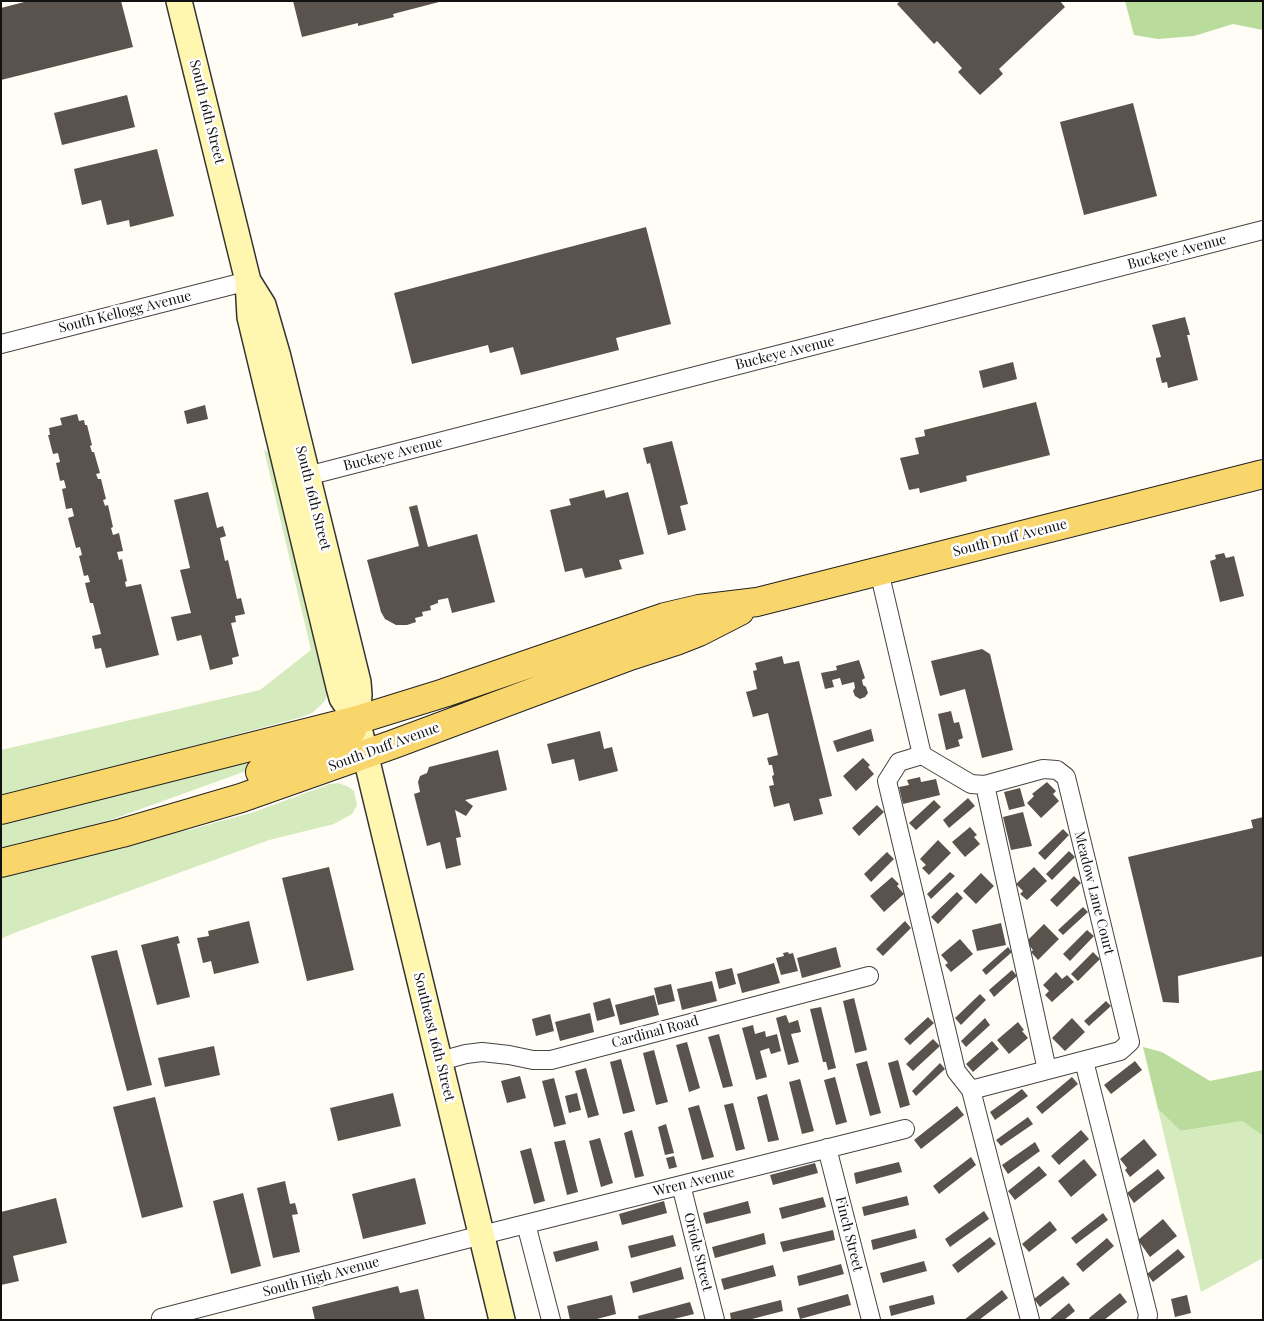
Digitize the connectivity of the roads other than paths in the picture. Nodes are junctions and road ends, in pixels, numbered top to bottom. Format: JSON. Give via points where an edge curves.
{"nodes":[{"id":1,"x":179,"y":1,"type":"edge"},
{"id":2,"x":1263,"y":230,"type":"edge"},
{"id":3,"x":248,"y":281,"type":"junction"},
{"id":4,"x":1,"y":344,"type":"edge"},
{"id":5,"x":1263,"y":474,"type":"edge"},
{"id":6,"x":307,"y":476,"type":"junction"},
{"id":7,"x":879,"y":571,"type":"junction"},
{"id":8,"x":757,"y":602,"type":"junction"},
{"id":9,"x":357,"y":720,"type":"junction"},
{"id":10,"x":365,"y":754,"type":"junction"},
{"id":11,"x":922,"y":755,"type":"junction"},
{"id":12,"x":986,"y":785,"type":"junction"},
{"id":13,"x":1,"y":810,"type":"edge"},
{"id":14,"x":75,"y":844,"type":"junction"},
{"id":15,"x":1,"y":863,"type":"edge"},
{"id":16,"x":868,"y":976,"type":"dead end"},
{"id":17,"x":440,"y":1061,"type":"junction"},
{"id":18,"x":1084,"y":1061,"type":"junction"},
{"id":19,"x":1047,"y":1070,"type":"junction"},
{"id":20,"x":971,"y":1090,"type":"junction"},
{"id":21,"x":905,"y":1129,"type":"dead end"},
{"id":22,"x":827,"y":1148,"type":"junction"},
{"id":23,"x":681,"y":1185,"type":"junction"},
{"id":24,"x":526,"y":1224,"type":"junction"},
{"id":25,"x":482,"y":1235,"type":"junction"},
{"id":26,"x":161,"y":1318,"type":"dead end"},
{"id":27,"x":502,"y":1320,"type":"edge"},
{"id":28,"x":551,"y":1320,"type":"edge"},
{"id":29,"x":715,"y":1320,"type":"edge"},
{"id":30,"x":871,"y":1320,"type":"edge"},
{"id":31,"x":1030,"y":1320,"type":"edge"},
{"id":32,"x":1147,"y":1320,"type":"edge"}],
"edges":[{"from":1,"to":3,"type":"main road","name":"South 16th Street"},
{"from":2,"to":6,"type":"street","name":"Buckeye Avenue"},
{"from":3,"to":4,"type":"street","name":"South Kellogg Avenue"},
{"from":3,"to":6,"type":"main road","name":"South 16th Street","via":[[267,318]]},
{"from":3,"to":9,"type":"main road","name":"South 16th Street","via":[[250,317],[336,678],[342,698]]},
{"from":5,"to":7,"type":"main road","name":"South Duff Avenue"},
{"from":6,"to":9,"type":"main road","name":"South 16th Street","via":[[358,682]]},
{"from":7,"to":8,"type":"main road","name":"South Duff Avenue"},
{"from":7,"to":11,"type":"street"},
{"from":8,"to":9,"type":"main road","name":"South Duff Avenue","via":[[665,617]]},
{"from":8,"to":10,"type":"main road","name":"South Duff Avenue","via":[[676,641]]},
{"from":9,"to":10,"type":"main road","name":"South 16th Street"},
{"from":9,"to":13,"type":"main road","name":"South Duff Avenue"},
{"from":9,"to":14,"type":"main road","via":[[347,736],[330,745]]},
{"from":10,"to":14,"type":"main road","name":"South Duff Avenue","via":[[241,798]]},
{"from":10,"to":17,"type":"main road","name":"Southeast 16th Street"},
{"from":11,"to":12,"type":"street","name":"Meadow Lane Court","via":[[971,784]]},
{"from":11,"to":20,"type":"street","via":[[899,762],[887,781],[956,1071]]},
{"from":12,"to":18,"type":"street","name":"Meadow Lane Court","via":[[1043,768],[1057,770],[1066,777],[1130,1042],[1120,1051]]},
{"from":12,"to":19,"type":"street"},
{"from":14,"to":15,"type":"main road","name":"South Duff Avenue"},
{"from":16,"to":17,"type":"street","name":"Cardinal Road","via":[[551,1060],[482,1052]]},
{"from":17,"to":25,"type":"main road","name":"Southeast 16th Street"},
{"from":18,"to":19,"type":"street","name":"Meadow Lane Court"},
{"from":18,"to":32,"type":"street"},
{"from":19,"to":20,"type":"street","name":"Meadow Lane Court"},
{"from":20,"to":31,"type":"street"},
{"from":21,"to":22,"type":"street","name":"Wren Avenue"},
{"from":22,"to":23,"type":"street","name":"Wren Avenue"},
{"from":22,"to":30,"type":"street","name":"Finch Street"},
{"from":23,"to":24,"type":"street","name":"Wren Avenue"},
{"from":23,"to":29,"type":"street","name":"Oriole Street"},
{"from":24,"to":25,"type":"street","name":"Wren Avenue"},
{"from":24,"to":28,"type":"street"},
{"from":25,"to":26,"type":"street","name":"South High Avenue"},
{"from":25,"to":27,"type":"main road","name":"Southeast 16th Street"}]}
